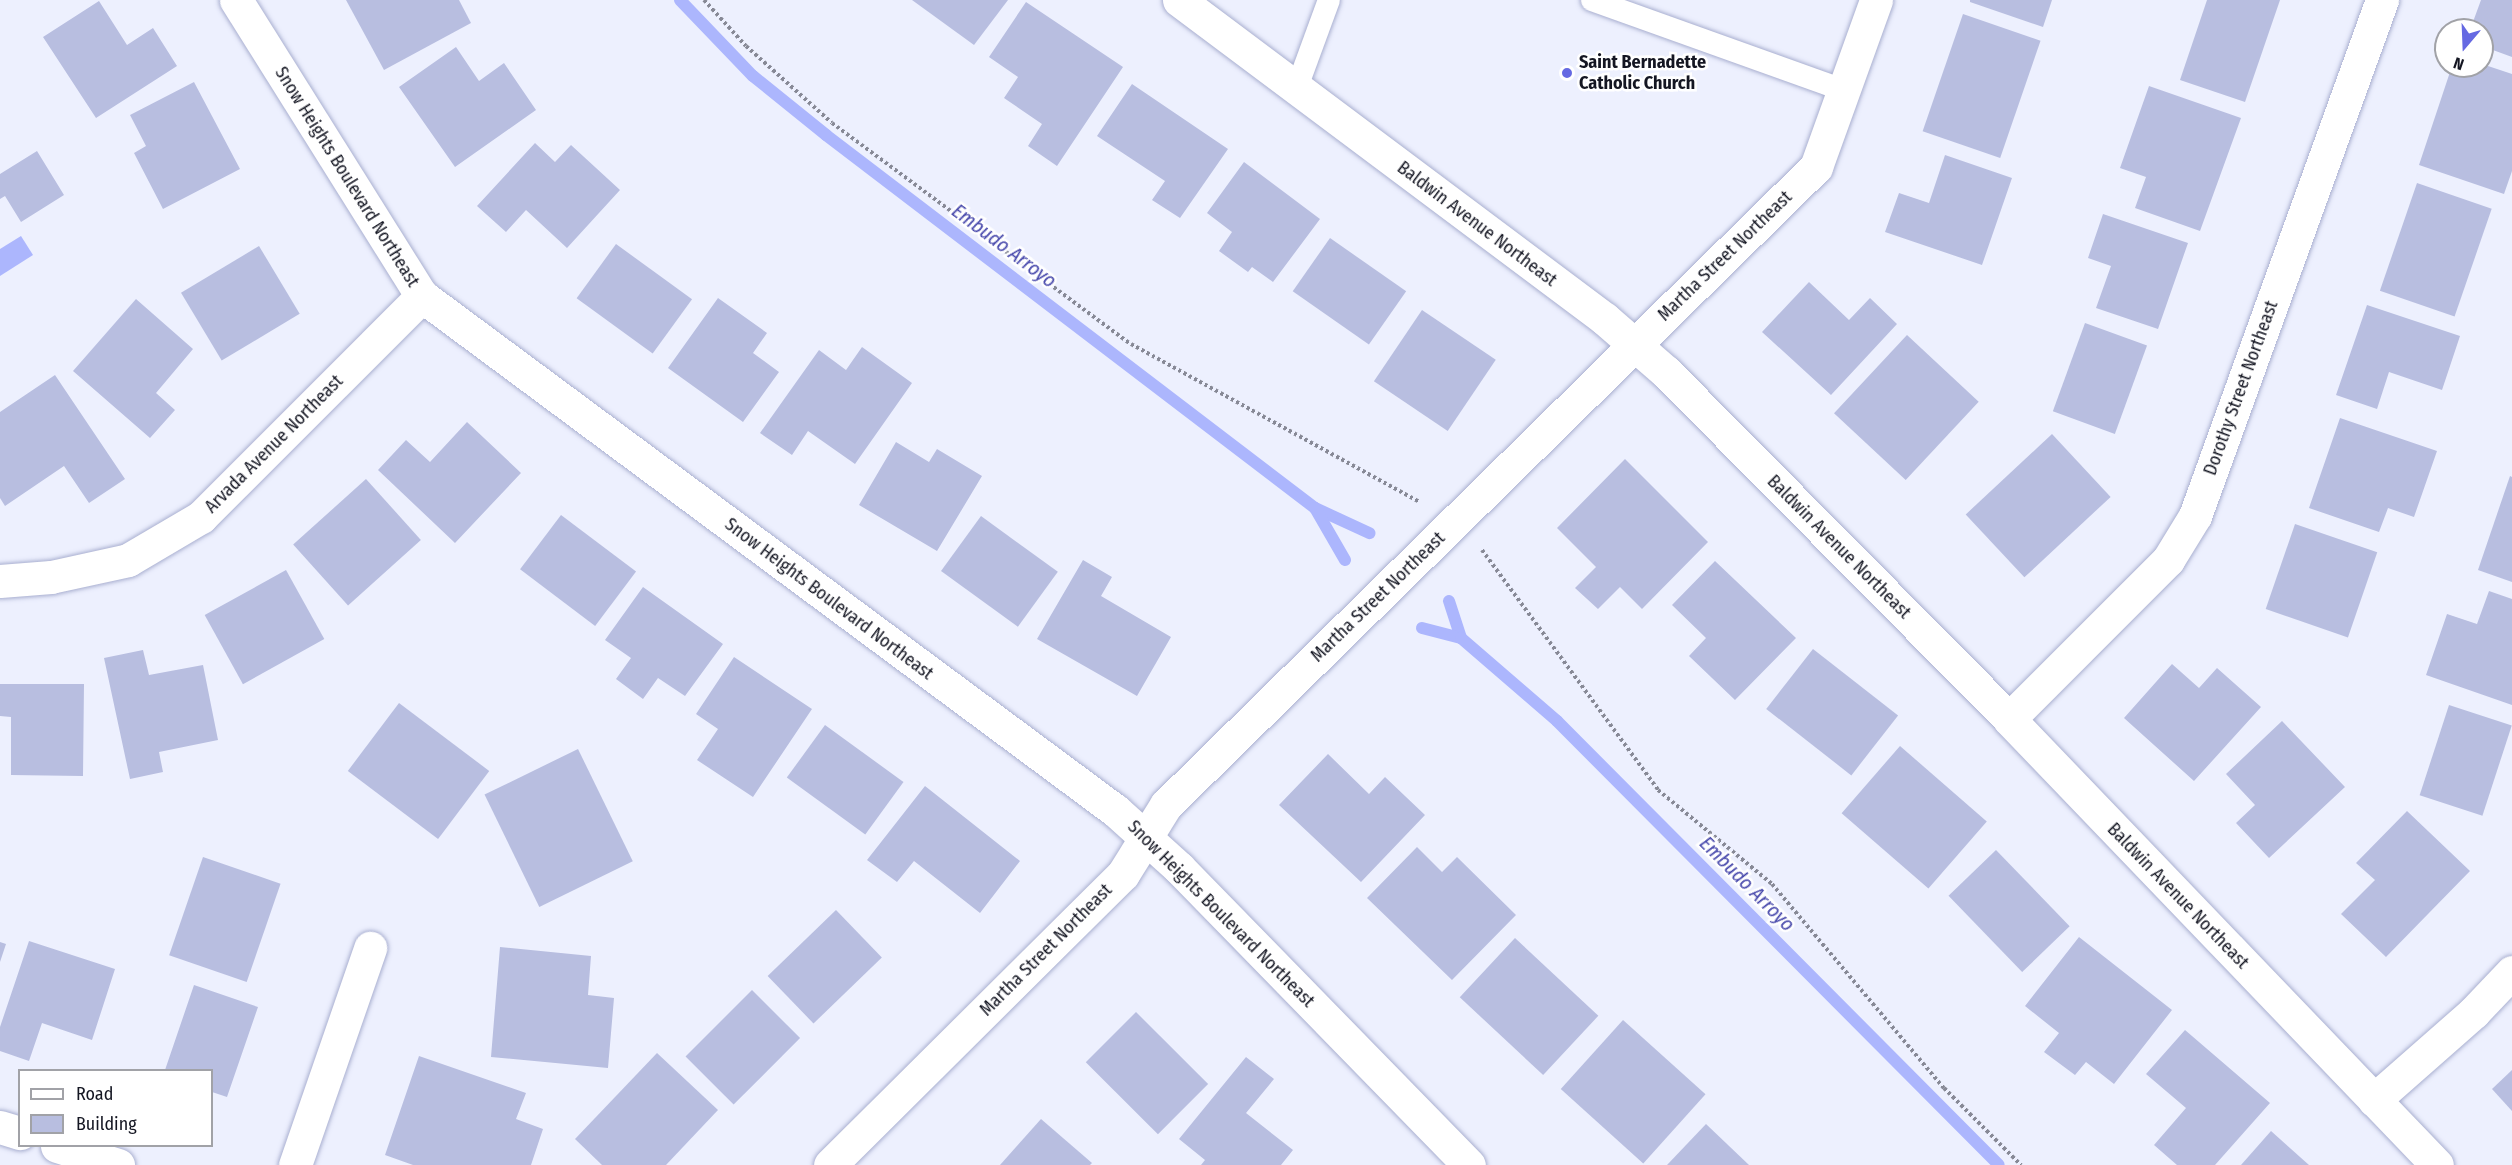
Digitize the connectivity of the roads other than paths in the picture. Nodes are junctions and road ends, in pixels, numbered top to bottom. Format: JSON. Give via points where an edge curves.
{"nodes":[{"id":1,"x":237,"y":0,"type":"edge"},
{"id":2,"x":1179,"y":0,"type":"edge"},
{"id":3,"x":1329,"y":0,"type":"edge"},
{"id":4,"x":1592,"y":0,"type":"edge"},
{"id":5,"x":1876,"y":0,"type":"edge"},
{"id":6,"x":2382,"y":0,"type":"edge"},
{"id":7,"x":1296,"y":90,"type":"junction"},
{"id":8,"x":1844,"y":90,"type":"junction"},
{"id":9,"x":422,"y":297,"type":"junction"},
{"id":10,"x":1635,"y":344,"type":"junction"},
{"id":11,"x":0,"y":581,"type":"edge"},
{"id":12,"x":2009,"y":719,"type":"junction"},
{"id":13,"x":1147,"y":837,"type":"junction"},
{"id":14,"x":370,"y":948,"type":"dead end"},
{"id":15,"x":2512,"y":972,"type":"edge"},
{"id":16,"x":2374,"y":1100,"type":"junction"},
{"id":17,"x":0,"y":1127,"type":"edge"},
{"id":18,"x":18,"y":1132,"type":"edge"},
{"id":19,"x":60,"y":1147,"type":"edge"},
{"id":20,"x":118,"y":1165,"type":"edge"},
{"id":21,"x":295,"y":1165,"type":"edge"},
{"id":22,"x":830,"y":1165,"type":"edge"},
{"id":23,"x":1469,"y":1165,"type":"edge"},
{"id":24,"x":2437,"y":1165,"type":"edge"}],
"edges":[{"from":1,"to":9,"type":"street","name":"Snow Heights Boulevard Northeast"},
{"from":2,"to":7,"type":"street","name":"Baldwin Avenue Northeast"},
{"from":3,"to":7,"type":"lane"},
{"from":4,"to":8,"type":"lane"},
{"from":5,"to":8,"type":"street","name":"Martha Street Northeast"},
{"from":6,"to":12,"type":"street","name":"Dorothy Street Northeast","via":[[2195,516],[2168,560]]},
{"from":7,"to":10,"type":"street","name":"Baldwin Avenue Northeast"},
{"from":8,"to":10,"type":"street","name":"Martha Street Northeast","via":[[1816,167]]},
{"from":9,"to":11,"type":"street","name":"Arvada Avenue Northeast","via":[[201,517],[128,560],[51,577]]},
{"from":9,"to":13,"type":"street","name":"Snow Heights Boulevard Northeast"},
{"from":10,"to":12,"type":"street","name":"Baldwin Avenue Northeast"},
{"from":10,"to":13,"type":"street","name":"Martha Street Northeast","via":[[1166,805]]},
{"from":12,"to":16,"type":"street","name":"Baldwin Avenue Northeast"},
{"from":13,"to":22,"type":"street","name":"Martha Street Northeast","via":[[1123,874]]},
{"from":13,"to":23,"type":"street","name":"Snow Heights Boulevard Northeast"},
{"from":14,"to":21,"type":"street"},
{"from":15,"to":16,"type":"street","via":[[2474,1012]]},
{"from":16,"to":24,"type":"street","name":"Baldwin Avenue Northeast"},
{"from":17,"to":18,"type":"street"},
{"from":19,"to":20,"type":"street"}]}
